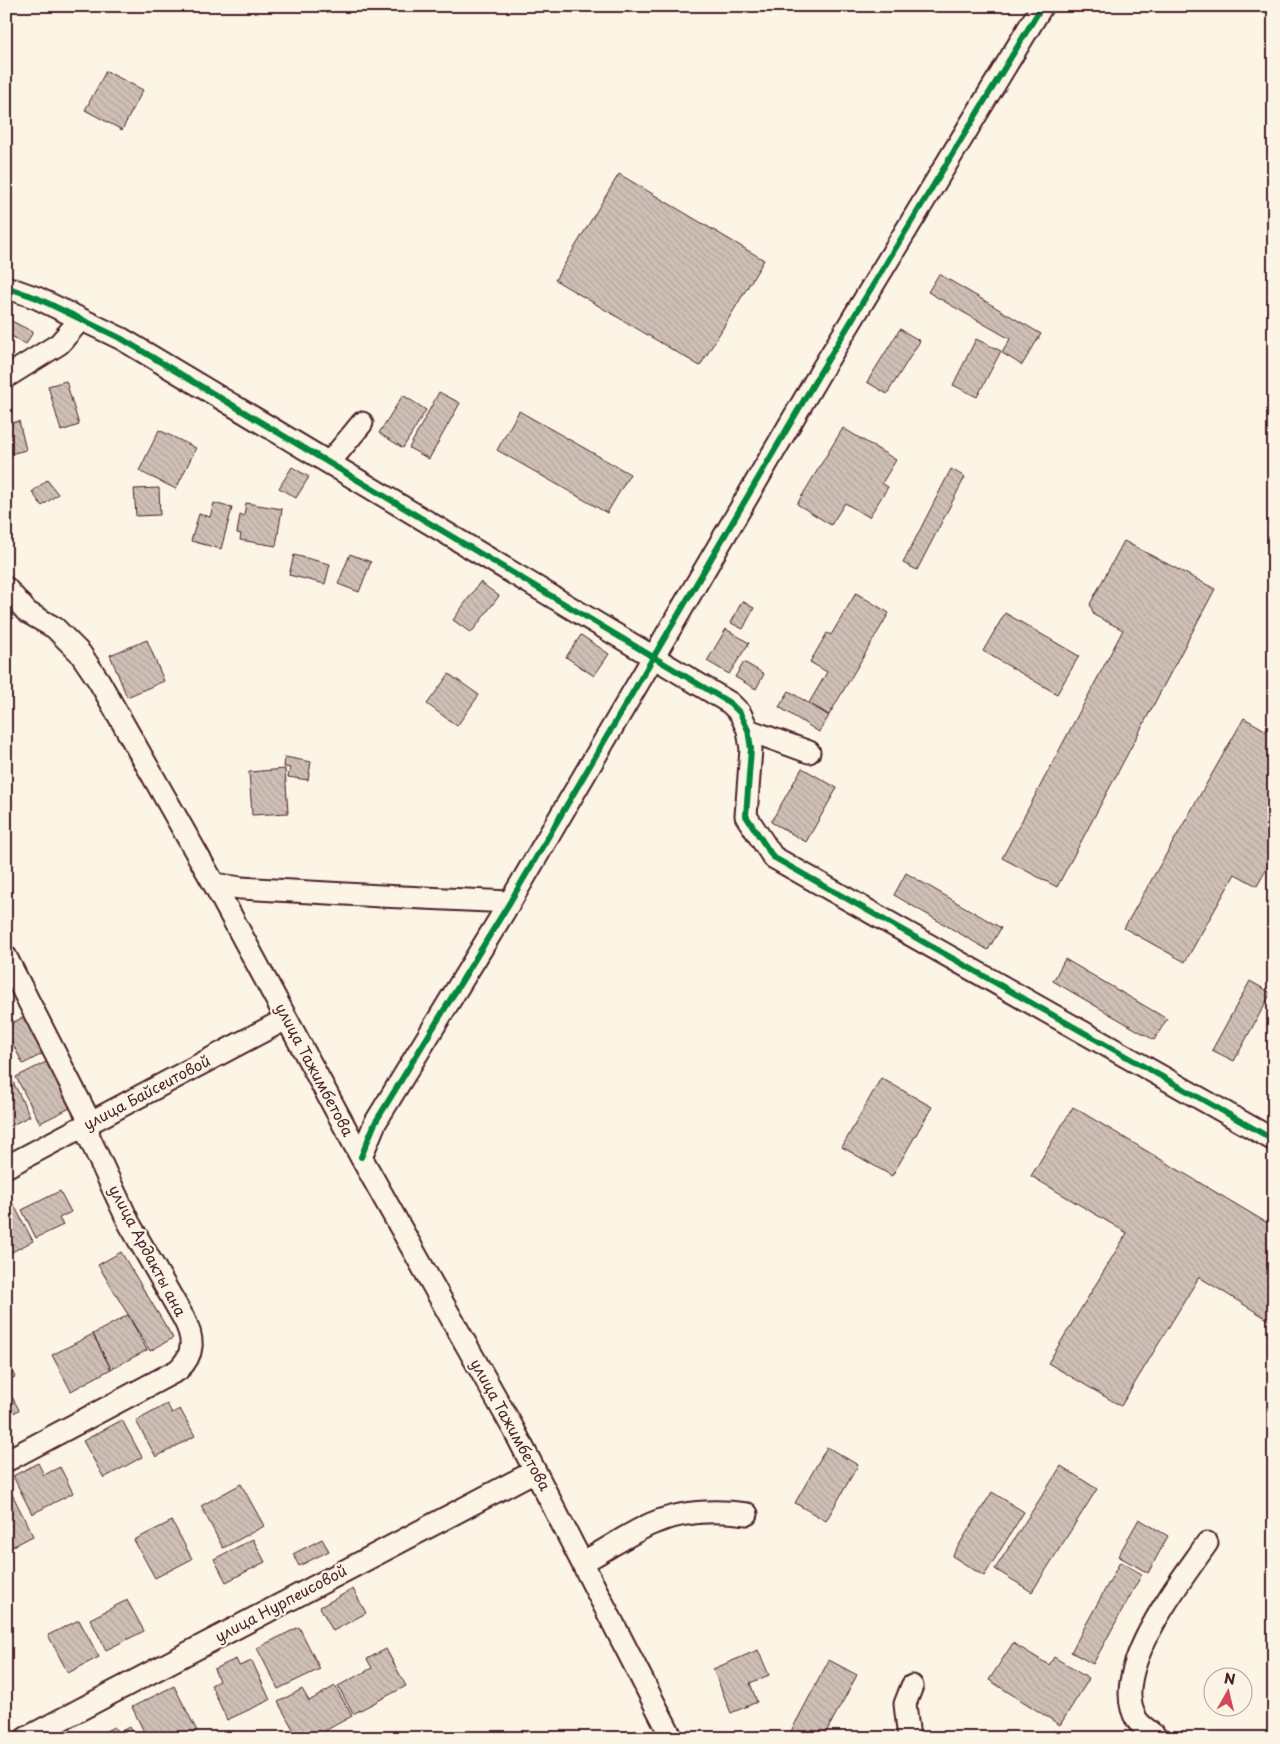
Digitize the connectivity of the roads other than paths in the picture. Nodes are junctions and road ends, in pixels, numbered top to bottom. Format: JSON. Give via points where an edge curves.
{"nodes":[{"id":1,"x":1042,"y":6,"type":"edge"},
{"id":2,"x":6,"y":287,"type":"edge"},
{"id":3,"x":81,"y":319,"type":"junction"},
{"id":4,"x":6,"y":377,"type":"edge"},
{"id":5,"x":362,"y":423,"type":"dead end"},
{"id":6,"x":329,"y":463,"type":"junction"},
{"id":7,"x":6,"y":588,"type":"edge"},
{"id":8,"x":27,"y":612,"type":"junction"},
{"id":9,"x":6,"y":616,"type":"edge"},
{"id":10,"x":654,"y":659,"type":"junction"},
{"id":11,"x":748,"y":730,"type":"junction"},
{"id":12,"x":809,"y":752,"type":"dead end"},
{"id":13,"x":214,"y":884,"type":"junction"},
{"id":14,"x":510,"y":902,"type":"junction"},
{"id":15,"x":6,"y":956,"type":"edge"},
{"id":16,"x":286,"y":1019,"type":"junction"},
{"id":17,"x":89,"y":1124,"type":"junction"},
{"id":18,"x":1274,"y":1140,"type":"edge"},
{"id":19,"x":361,"y":1157,"type":"junction"},
{"id":20,"x":6,"y":1167,"type":"edge"},
{"id":21,"x":6,"y":1461,"type":"edge"},
{"id":22,"x":535,"y":1471,"type":"junction"},
{"id":23,"x":747,"y":1514,"type":"dead end"},
{"id":24,"x":1207,"y":1543,"type":"dead end"},
{"id":25,"x":583,"y":1562,"type":"junction"},
{"id":26,"x":912,"y":1686,"type":"dead end"},
{"id":27,"x":26,"y":1738,"type":"edge"},
{"id":28,"x":672,"y":1738,"type":"edge"},
{"id":29,"x":909,"y":1738,"type":"edge"},
{"id":30,"x":1157,"y":1738,"type":"edge"}],
"edges":[{"from":1,"to":10,"type":"street","via":[[816,380]]},
{"from":2,"to":3,"type":"street"},
{"from":3,"to":4,"type":"street","via":[[58,344]]},
{"from":3,"to":6,"type":"street","via":[[122,338]]},
{"from":5,"to":6,"type":"street"},
{"from":6,"to":10,"type":"street"},
{"from":7,"to":8,"type":"street","name":"улица Тажимбетова"},
{"from":8,"to":9,"type":"street"},
{"from":8,"to":13,"type":"street","name":"улица Тажимбетова","via":[[54,628],[80,653]]},
{"from":10,"to":11,"type":"street","via":[[730,703],[740,713]]},
{"from":10,"to":14,"type":"street"},
{"from":11,"to":12,"type":"street"},
{"from":11,"to":18,"type":"street","via":[[751,772],[746,816],[773,857]]},
{"from":13,"to":14,"type":"street"},
{"from":13,"to":16,"type":"street","name":"улица Тажимбетова"},
{"from":14,"to":19,"type":"street","via":[[376,1123]]},
{"from":15,"to":17,"type":"street","name":"улица Ардакты ана"},
{"from":16,"to":17,"type":"street","name":"улица Байсеитовой"},
{"from":16,"to":19,"type":"street","name":"улица Тажимбетова"},
{"from":17,"to":20,"type":"street","name":"улица Байсеитовой"},
{"from":17,"to":21,"type":"street","name":"улица Ардакты ана","via":[[89,1137],[128,1223],[190,1332],[190,1356],[178,1370]]},
{"from":19,"to":22,"type":"street","name":"улица Тажимбетова"},
{"from":22,"to":25,"type":"street","name":"улица Тажимбетова"},
{"from":22,"to":27,"type":"street","name":"улица Нурпеисовой"},
{"from":23,"to":25,"type":"street","via":[[697,1513],[652,1524]]},
{"from":24,"to":30,"type":"street","via":[[1141,1646],[1132,1671],[1130,1693],[1137,1720]]},
{"from":25,"to":28,"type":"street","name":"улица Тажимбетова"},
{"from":26,"to":29,"type":"street","via":[[905,1704]]}]}
